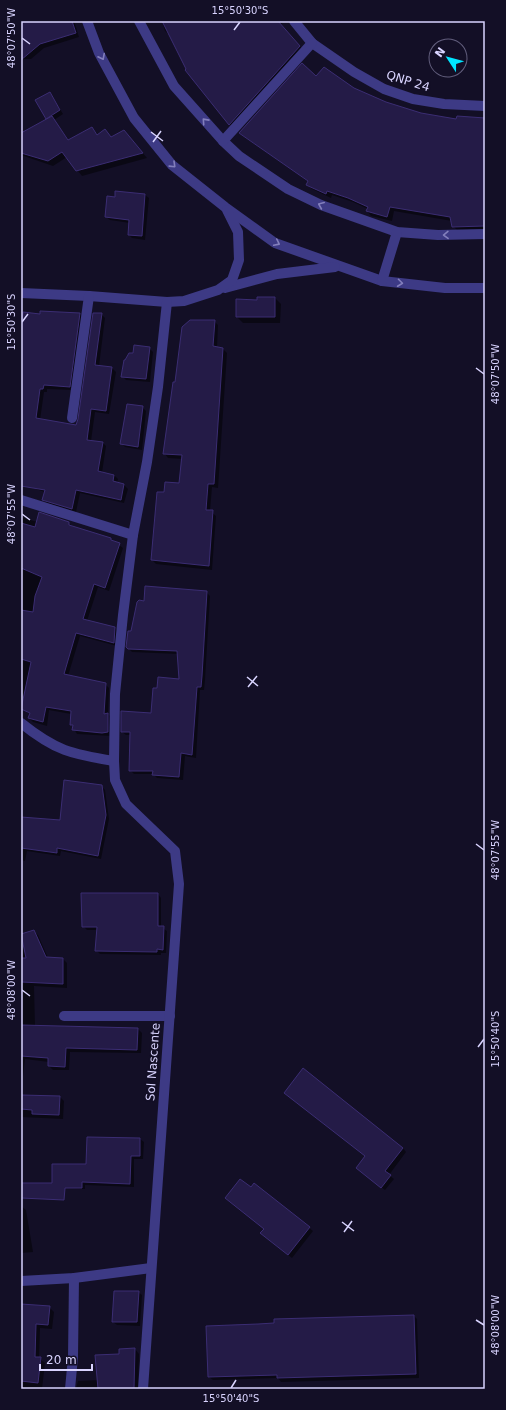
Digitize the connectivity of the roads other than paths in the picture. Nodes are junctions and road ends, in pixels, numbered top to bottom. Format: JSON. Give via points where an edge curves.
{"nodes":[{"id":1,"x":87,"y":21,"type":"edge"},
{"id":2,"x":139,"y":21,"type":"edge"},
{"id":3,"x":294,"y":21,"type":"edge"},
{"id":4,"x":312,"y":43,"type":"junction"},
{"id":5,"x":485,"y":106,"type":"edge"},
{"id":6,"x":223,"y":141,"type":"junction"},
{"id":7,"x":225,"y":207,"type":"junction"},
{"id":8,"x":397,"y":232,"type":"junction"},
{"id":9,"x":485,"y":234,"type":"edge"},
{"id":10,"x":337,"y":266,"type":"junction"},
{"id":11,"x":382,"y":281,"type":"junction"},
{"id":12,"x":485,"y":288,"type":"edge"},
{"id":13,"x":218,"y":290,"type":"junction"},
{"id":14,"x":21,"y":293,"type":"edge"},
{"id":15,"x":89,"y":296,"type":"junction"},
{"id":16,"x":168,"y":302,"type":"junction"},
{"id":17,"x":72,"y":418,"type":"dead end"},
{"id":18,"x":21,"y":500,"type":"edge"},
{"id":19,"x":133,"y":535,"type":"junction"},
{"id":20,"x":21,"y":723,"type":"edge"},
{"id":21,"x":114,"y":760,"type":"junction"},
{"id":22,"x":64,"y":1016,"type":"dead end"},
{"id":23,"x":170,"y":1016,"type":"junction"},
{"id":24,"x":151,"y":1268,"type":"junction"},
{"id":25,"x":74,"y":1278,"type":"junction"},
{"id":26,"x":21,"y":1281,"type":"edge"},
{"id":27,"x":70,"y":1389,"type":"edge"},
{"id":28,"x":143,"y":1389,"type":"edge"}],
"edges":[{"from":1,"to":7,"type":"street","one_way":true,"via":[[99,53],[134,118],[172,165]]},
{"from":6,"to":2,"type":"street","one_way":true,"via":[[174,86]]},
{"from":3,"to":4,"type":"street","name":"QNP 24"},
{"from":4,"to":5,"type":"street","name":"QNP 24","via":[[384,89],[413,99]]},
{"from":4,"to":6,"type":"street"},
{"from":8,"to":6,"type":"street","one_way":true,"via":[[321,205],[288,189]]},
{"from":7,"to":10,"type":"street","one_way":true,"via":[[275,243]]},
{"from":7,"to":13,"type":"street","via":[[238,232],[239,260],[232,280]]},
{"from":9,"to":8,"type":"street","one_way":true,"via":[[438,235]]},
{"from":8,"to":11,"type":"street"},
{"from":10,"to":11,"type":"street"},
{"from":10,"to":13,"type":"street","via":[[277,274]]},
{"from":11,"to":12,"type":"street","one_way":true,"via":[[445,288]]},
{"from":13,"to":16,"type":"street","via":[[184,301]]},
{"from":14,"to":15,"type":"street"},
{"from":15,"to":16,"type":"street"},
{"from":15,"to":17,"type":"street"},
{"from":16,"to":19,"type":"street","name":"Sol Nascente","via":[[148,462]]},
{"from":18,"to":19,"type":"street"},
{"from":19,"to":21,"type":"street","name":"Sol Nascente","via":[[115,694]]},
{"from":20,"to":21,"type":"street","via":[[69,753]]},
{"from":21,"to":23,"type":"street","name":"Sol Nascente","via":[[115,780],[126,804],[175,851],[179,884]]},
{"from":22,"to":23,"type":"street"},
{"from":23,"to":24,"type":"street","name":"Sol Nascente"},
{"from":24,"to":25,"type":"street"},
{"from":24,"to":28,"type":"street","name":"Sol Nascente"},
{"from":25,"to":26,"type":"street"},
{"from":25,"to":27,"type":"street"}]}
